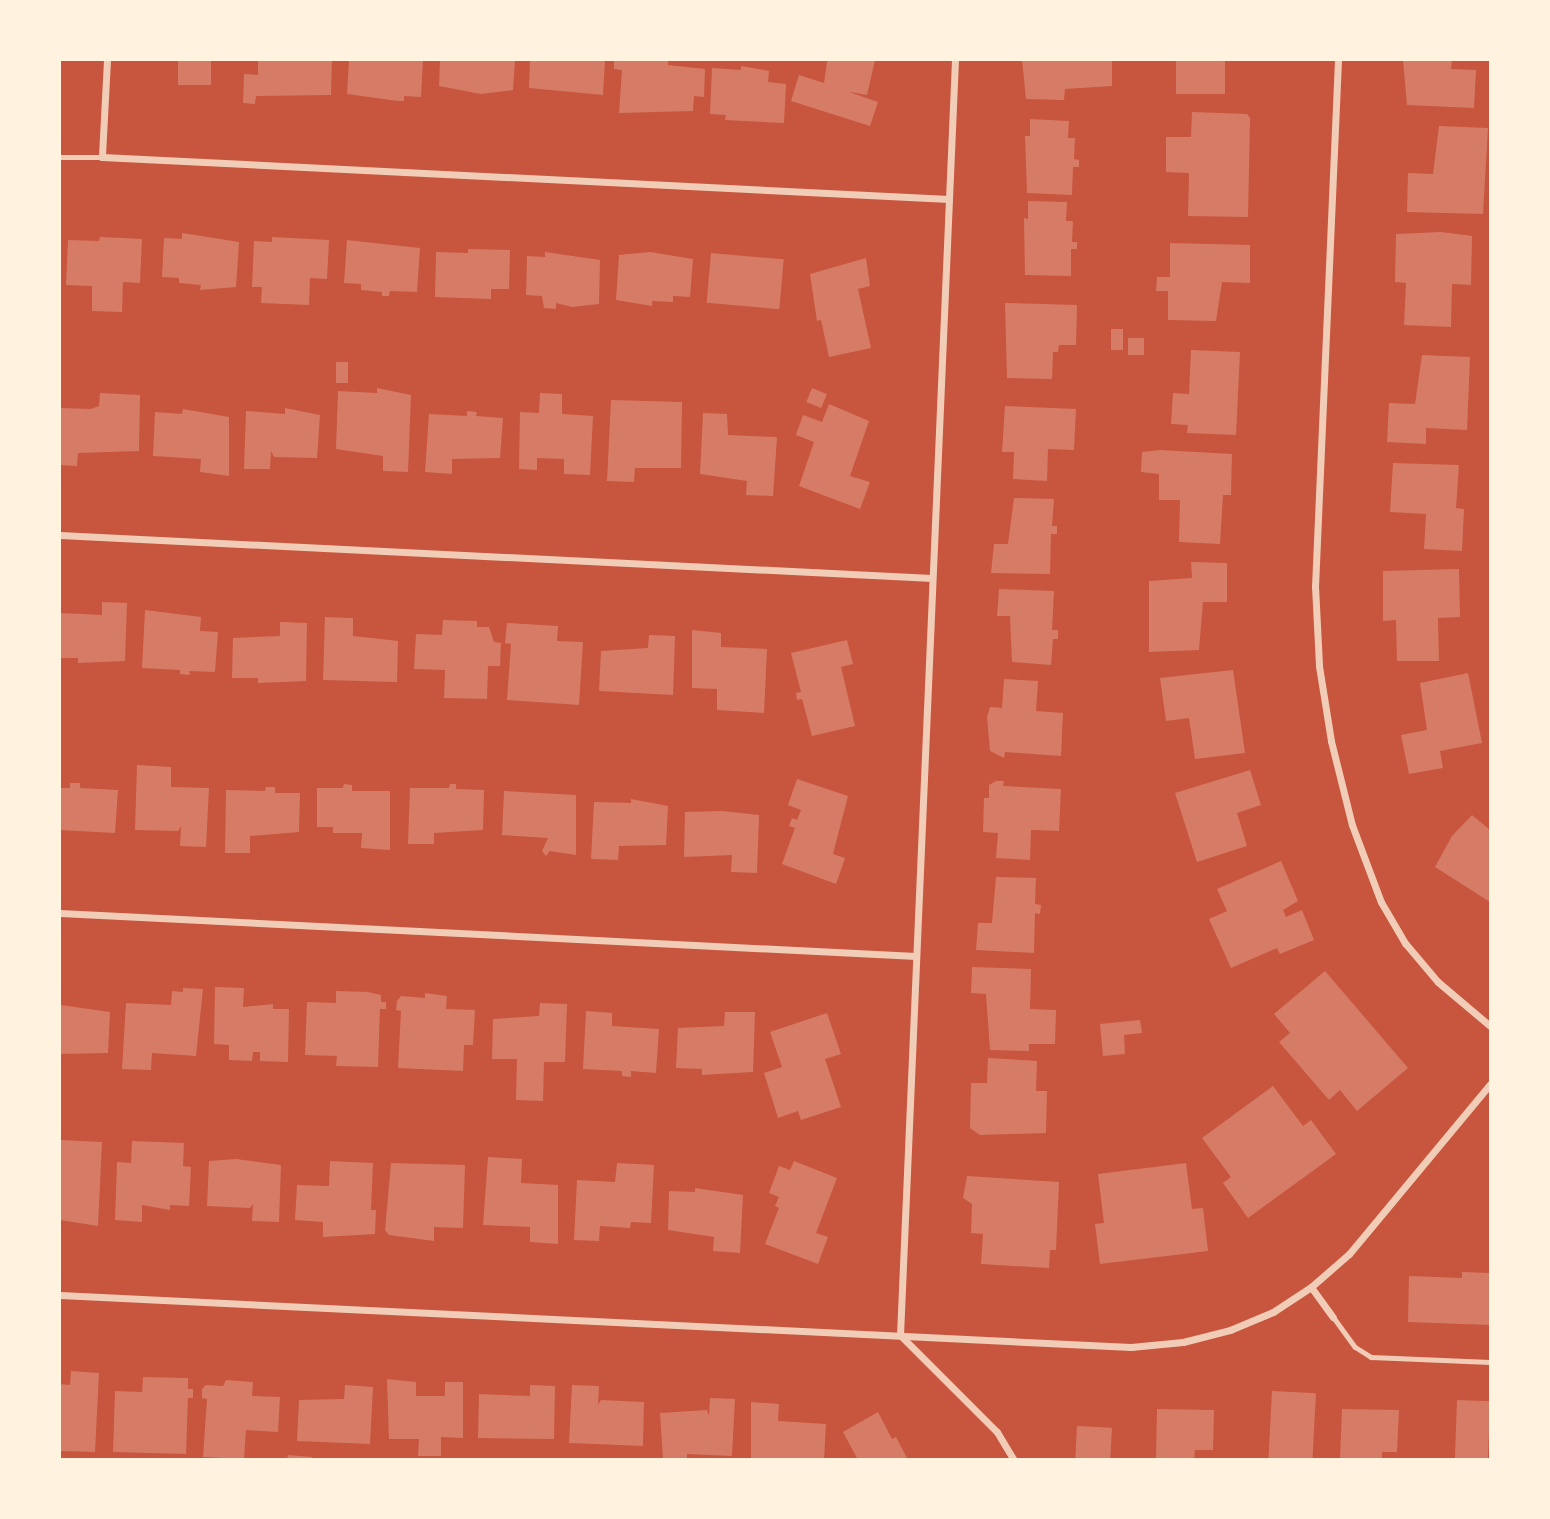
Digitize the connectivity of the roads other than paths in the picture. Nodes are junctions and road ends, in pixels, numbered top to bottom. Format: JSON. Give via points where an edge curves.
{"nodes":[{"id":1,"x":107,"y":60,"type":"edge"},
{"id":2,"x":955,"y":60,"type":"edge"},
{"id":3,"x":1338,"y":60,"type":"edge"},
{"id":4,"x":60,"y":157,"type":"edge"},
{"id":5,"x":102,"y":157,"type":"junction"},
{"id":6,"x":949,"y":199,"type":"junction"},
{"id":7,"x":60,"y":535,"type":"edge"},
{"id":8,"x":932,"y":578,"type":"junction"},
{"id":9,"x":60,"y":913,"type":"edge"},
{"id":10,"x":916,"y":956,"type":"junction"},
{"id":11,"x":1490,"y":1026,"type":"edge"},
{"id":12,"x":1490,"y":1084,"type":"edge"},
{"id":13,"x":1311,"y":1287,"type":"junction"},
{"id":14,"x":60,"y":1294,"type":"edge"},
{"id":15,"x":1333,"y":1317,"type":"joint"},
{"id":16,"x":900,"y":1335,"type":"junction"},
{"id":17,"x":1490,"y":1362,"type":"edge"},
{"id":18,"x":1014,"y":1460,"type":"edge"}],
"edges":[{"from":1,"to":5,"type":"street"},
{"from":2,"to":6,"type":"street"},
{"from":3,"to":11,"type":"street","via":[[1315,586],[1319,666],[1352,825],[1381,902],[1405,943],[1438,982]]},
{"from":4,"to":5,"type":"lane"},
{"from":5,"to":6,"type":"street"},
{"from":6,"to":8,"type":"street"},
{"from":7,"to":8,"type":"street"},
{"from":8,"to":10,"type":"street"},
{"from":9,"to":10,"type":"street"},
{"from":10,"to":16,"type":"street"},
{"from":12,"to":13,"type":"street","via":[[1349,1254]]},
{"from":13,"to":15,"type":"street"},
{"from":13,"to":16,"type":"street","via":[[1262,1316],[1183,1342],[1131,1346]]},
{"from":14,"to":16,"type":"street"},
{"from":15,"to":17,"type":"lane","via":[[1355,1347],[1371,1357]]},
{"from":16,"to":18,"type":"street","via":[[997,1432]]}]}
